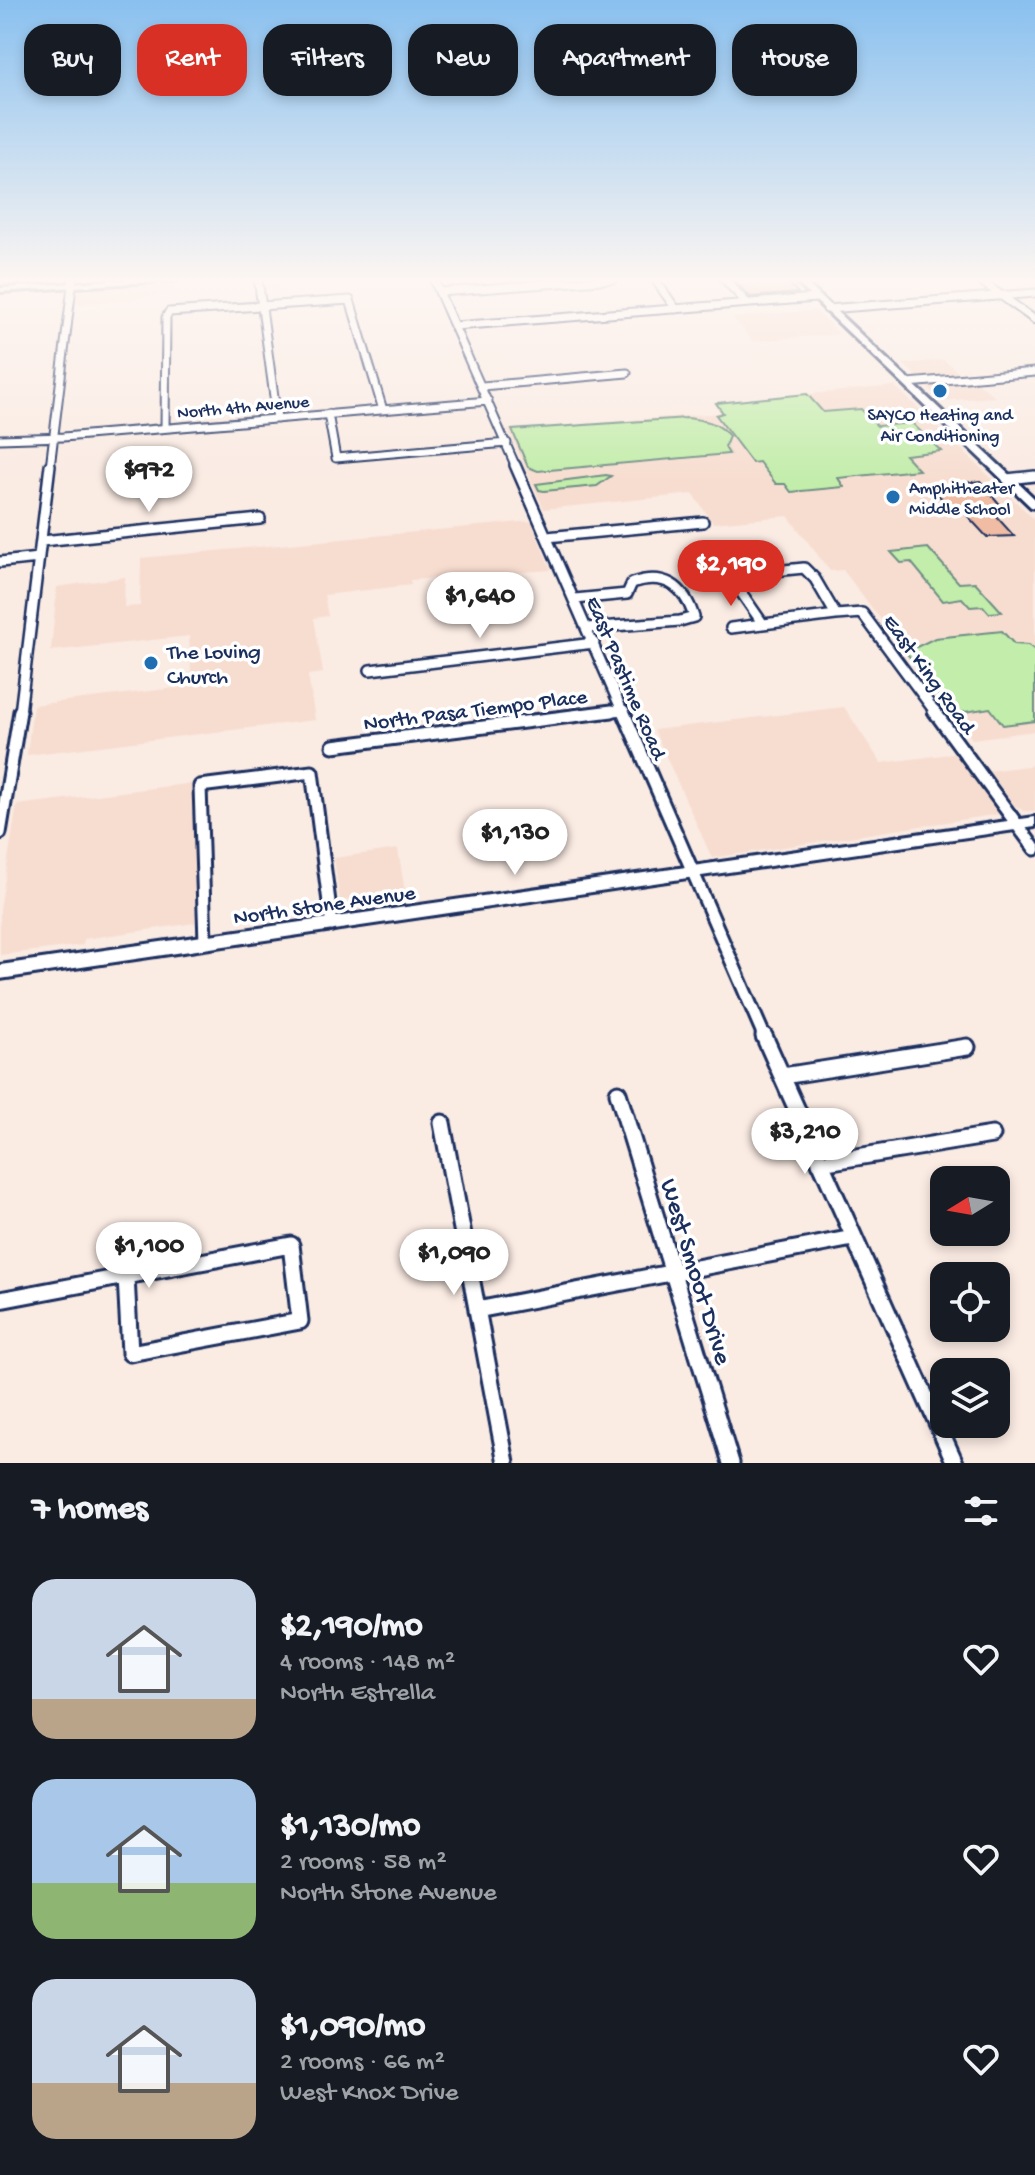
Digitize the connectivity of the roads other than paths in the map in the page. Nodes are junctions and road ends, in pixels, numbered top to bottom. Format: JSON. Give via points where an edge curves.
{"nodes":[{"id":1,"x":65,"y":346,"type":"edge"},
{"id":2,"x":166,"y":346,"type":"edge"},
{"id":3,"x":267,"y":346,"type":"edge"},
{"id":4,"x":365,"y":346,"type":"edge"},
{"id":5,"x":463,"y":346,"type":"edge"},
{"id":6,"x":868,"y":346,"type":"edge"},
{"id":7,"x":1035,"y":372,"type":"edge"},
{"id":8,"x":627,"y":373,"type":"dead end"},
{"id":9,"x":908,"y":383,"type":"junction"},
{"id":10,"x":482,"y":386,"type":"junction"},
{"id":11,"x":488,"y":401,"type":"junction"},
{"id":12,"x":383,"y":410,"type":"junction"},
{"id":13,"x":328,"y":414,"type":"junction"},
{"id":14,"x":277,"y":419,"type":"junction"},
{"id":15,"x":165,"y":428,"type":"junction"},
{"id":16,"x":54,"y":436,"type":"junction"},
{"id":17,"x":0,"y":439,"type":"edge"},
{"id":18,"x":507,"y":443,"type":"junction"},
{"id":19,"x":1035,"y":476,"type":"edge"},
{"id":20,"x":1007,"y":479,"type":"junction"},
{"id":21,"x":1035,"y":505,"type":"edge"},
{"id":22,"x":260,"y":519,"type":"dead end"},
{"id":23,"x":703,"y":522,"type":"dead end"},
{"id":24,"x":547,"y":537,"type":"junction"},
{"id":25,"x":42,"y":541,"type":"junction"},
{"id":26,"x":39,"y":558,"type":"junction"},
{"id":27,"x":0,"y":562,"type":"edge"},
{"id":28,"x":575,"y":599,"type":"junction"},
{"id":29,"x":836,"y":615,"type":"junction"},
{"id":30,"x":763,"y":624,"type":"junction"},
{"id":31,"x":587,"y":628,"type":"junction"},
{"id":32,"x":731,"y":628,"type":"dead end"},
{"id":33,"x":594,"y":643,"type":"junction"},
{"id":34,"x":370,"y":670,"type":"dead end"},
{"id":35,"x":623,"y":710,"type":"junction"},
{"id":36,"x":333,"y":746,"type":"dead end"},
{"id":37,"x":1035,"y":822,"type":"edge"},
{"id":38,"x":1017,"y":824,"type":"junction"},
{"id":39,"x":0,"y":833,"type":"edge"},
{"id":40,"x":1035,"y":849,"type":"edge"},
{"id":41,"x":694,"y":872,"type":"junction"},
{"id":42,"x":332,"y":925,"type":"junction"},
{"id":43,"x":205,"y":942,"type":"junction"},
{"id":44,"x":0,"y":972,"type":"edge"},
{"id":45,"x":967,"y":1047,"type":"dead end"},
{"id":46,"x":783,"y":1076,"type":"junction"},
{"id":47,"x":618,"y":1093,"type":"dead end"},
{"id":48,"x":442,"y":1123,"type":"dead end"},
{"id":49,"x":992,"y":1135,"type":"dead end"},
{"id":50,"x":820,"y":1163,"type":"junction"},
{"id":51,"x":853,"y":1238,"type":"junction"},
{"id":52,"x":673,"y":1272,"type":"junction"},
{"id":53,"x":126,"y":1275,"type":"junction"},
{"id":54,"x":0,"y":1300,"type":"edge"},
{"id":55,"x":477,"y":1310,"type":"junction"},
{"id":56,"x":506,"y":1463,"type":"edge"},
{"id":57,"x":731,"y":1463,"type":"edge"},
{"id":58,"x":955,"y":1463,"type":"edge"}],
"edges":[{"from":1,"to":16,"type":"street"},
{"from":2,"to":15,"type":"street"},
{"from":3,"to":14,"type":"street"},
{"from":4,"to":12,"type":"street"},
{"from":5,"to":10,"type":"street","name":"East Pastime Road"},
{"from":6,"to":9,"type":"main road"},
{"from":7,"to":9,"type":"street"},
{"from":8,"to":10,"type":"street"},
{"from":9,"to":20,"type":"main road"},
{"from":10,"to":11,"type":"street","name":"East Pastime Road"},
{"from":11,"to":12,"type":"street","name":"North 4th Avenue"},
{"from":11,"to":18,"type":"street","name":"East Pastime Road"},
{"from":12,"to":13,"type":"street","name":"North 4th Avenue"},
{"from":13,"to":14,"type":"street","name":"North 4th Avenue"},
{"from":13,"to":18,"type":"street","via":[[336,458]]},
{"from":14,"to":15,"type":"street","name":"North 4th Avenue"},
{"from":15,"to":16,"type":"street","name":"North 4th Avenue"},
{"from":16,"to":17,"type":"street","name":"North 4th Avenue"},
{"from":16,"to":25,"type":"street"},
{"from":18,"to":24,"type":"street","name":"East Pastime Road"},
{"from":19,"to":20,"type":"street"},
{"from":20,"to":21,"type":"main road"},
{"from":22,"to":25,"type":"street"},
{"from":23,"to":24,"type":"street"},
{"from":24,"to":28,"type":"street","name":"East Pastime Road"},
{"from":25,"to":26,"type":"street"},
{"from":26,"to":27,"type":"street"},
{"from":26,"to":39,"type":"street"},
{"from":28,"to":31,"type":"street","name":"East Pastime Road"},
{"from":28,"to":31,"type":"street","via":[[627,594],[632,583],[666,578],[690,602],[694,617]]},
{"from":29,"to":30,"type":"street"},
{"from":29,"to":30,"type":"street","via":[[804,568],[734,575]]},
{"from":29,"to":38,"type":"street","name":"East King Road","via":[[862,613]]},
{"from":30,"to":32,"type":"street"},
{"from":31,"to":33,"type":"street","name":"East Pastime Road"},
{"from":33,"to":34,"type":"street"},
{"from":33,"to":35,"type":"street","name":"East Pastime Road"},
{"from":35,"to":36,"type":"street","name":"North Pasa Tiempo Place"},
{"from":35,"to":41,"type":"street","name":"East Pastime Road"},
{"from":37,"to":38,"type":"main road","name":"North Stone Avenue"},
{"from":38,"to":40,"type":"street"},
{"from":38,"to":41,"type":"main road","name":"North Stone Avenue"},
{"from":41,"to":42,"type":"main road","name":"North Stone Avenue"},
{"from":41,"to":46,"type":"street","name":"East Pastime Road"},
{"from":42,"to":43,"type":"main road","name":"North Stone Avenue"},
{"from":42,"to":43,"type":"street","via":[[312,772],[200,786]]},
{"from":43,"to":44,"type":"main road","name":"North Stone Avenue"},
{"from":45,"to":46,"type":"street"},
{"from":46,"to":50,"type":"street","name":"East Pastime Road"},
{"from":47,"to":52,"type":"street","name":"West Smoot Drive"},
{"from":48,"to":55,"type":"street"},
{"from":49,"to":50,"type":"street"},
{"from":50,"to":51,"type":"street","name":"East Pastime Road"},
{"from":51,"to":52,"type":"street"},
{"from":51,"to":58,"type":"street","name":"East Pastime Road"},
{"from":52,"to":55,"type":"street"},
{"from":52,"to":57,"type":"street","name":"West Smoot Drive"},
{"from":53,"to":53,"type":"street","via":[[130,1353],[300,1321],[291,1245]]},
{"from":53,"to":54,"type":"street"},
{"from":55,"to":56,"type":"street"}]}
